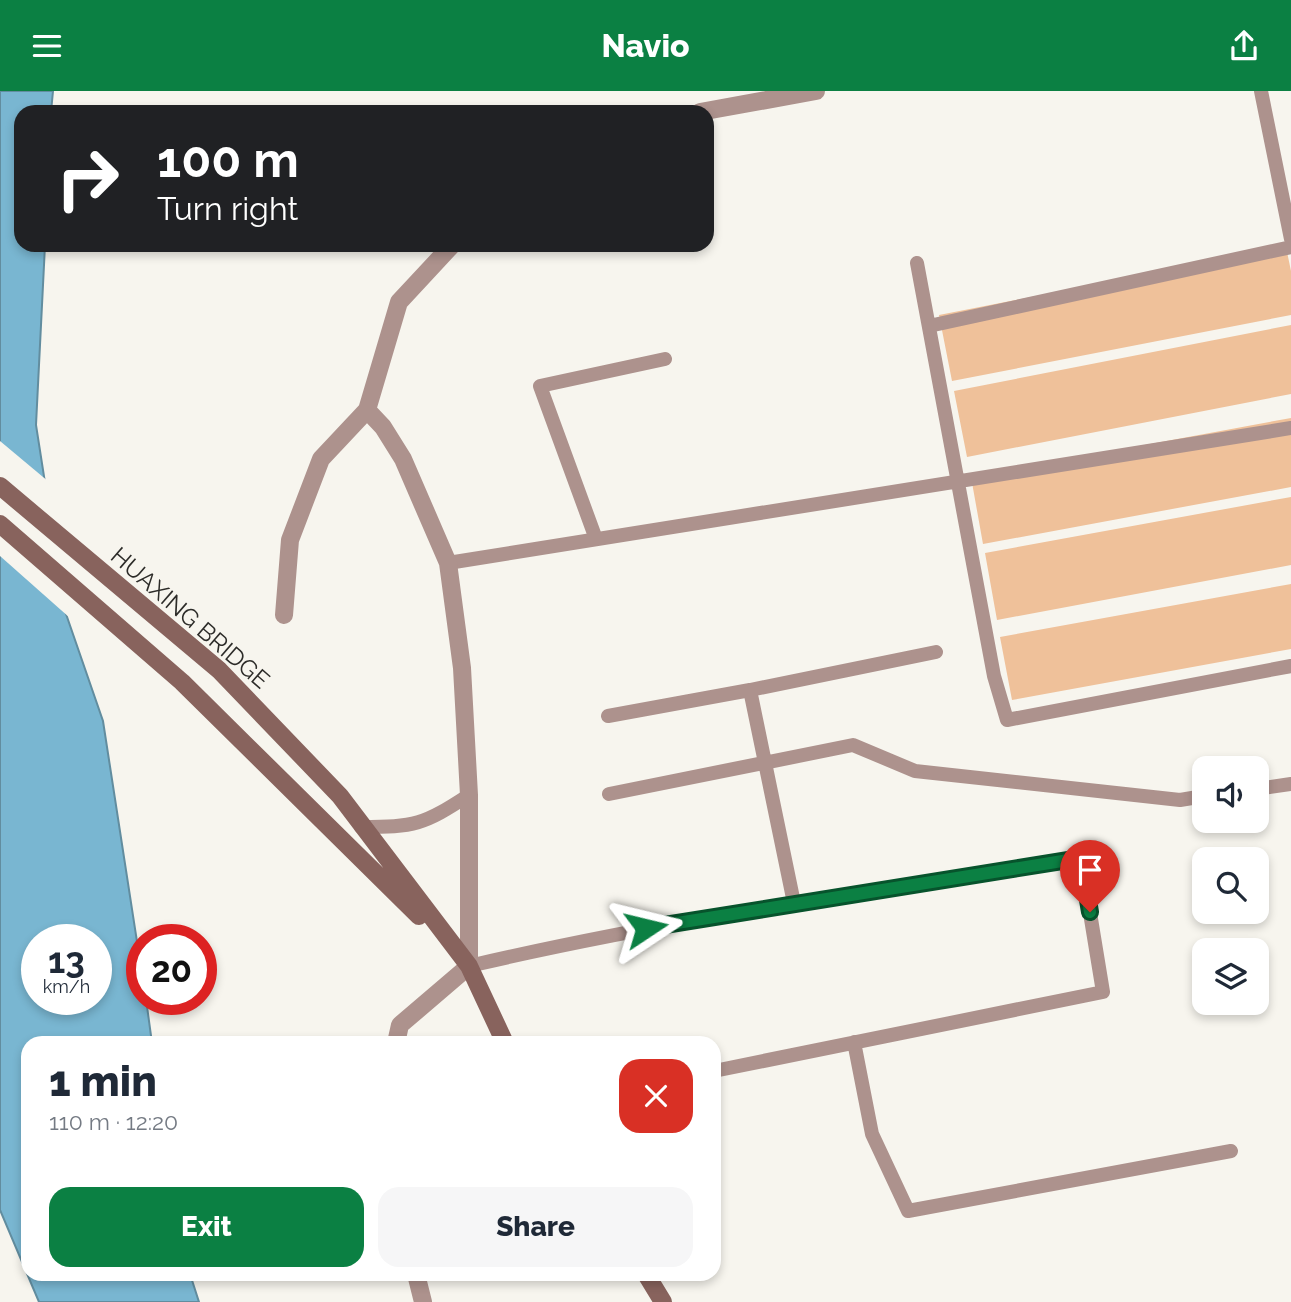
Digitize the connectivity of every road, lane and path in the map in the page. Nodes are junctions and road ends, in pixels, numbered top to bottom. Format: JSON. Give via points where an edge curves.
{"nodes":[{"id":1,"x":816,"y":91,"type":"edge"},
{"id":2,"x":1261,"y":91,"type":"edge"},
{"id":3,"x":714,"y":109,"type":"edge"},
{"id":4,"x":1291,"y":239,"type":"edge"},
{"id":5,"x":1291,"y":247,"type":"edge"},
{"id":6,"x":445,"y":252,"type":"edge"},
{"id":7,"x":917,"y":263,"type":"dead end"},
{"id":8,"x":929,"y":326,"type":"junction"},
{"id":9,"x":665,"y":359,"type":"dead end"},
{"id":10,"x":367,"y":410,"type":"junction"},
{"id":11,"x":1291,"y":428,"type":"edge"},
{"id":12,"x":958,"y":479,"type":"junction"},
{"id":13,"x":0,"y":486,"type":"edge"},
{"id":14,"x":0,"y":524,"type":"edge"},
{"id":15,"x":596,"y":539,"type":"junction"},
{"id":16,"x":448,"y":563,"type":"junction"},
{"id":17,"x":284,"y":615,"type":"dead end"},
{"id":18,"x":936,"y":652,"type":"dead end"},
{"id":19,"x":1291,"y":666,"type":"edge"},
{"id":20,"x":750,"y":690,"type":"junction"},
{"id":21,"x":608,"y":716,"type":"dead end"},
{"id":22,"x":765,"y":764,"type":"junction"},
{"id":23,"x":1291,"y":784,"type":"edge"},
{"id":24,"x":1269,"y":787,"type":"edge"},
{"id":25,"x":469,"y":795,"type":"junction"},
{"id":26,"x":609,"y":795,"type":"dead end"},
{"id":27,"x":1192,"y":798,"type":"edge"},
{"id":28,"x":361,"y":827,"type":"junction"},
{"id":29,"x":794,"y":903,"type":"junction"},
{"id":30,"x":469,"y":966,"type":"junction"},
{"id":31,"x":398,"y":1036,"type":"edge"},
{"id":32,"x":502,"y":1036,"type":"edge"},
{"id":33,"x":854,"y":1042,"type":"junction"},
{"id":34,"x":721,"y":1070,"type":"edge"},
{"id":35,"x":1231,"y":1151,"type":"dead end"},
{"id":36,"x":417,"y":1281,"type":"edge"},
{"id":37,"x":650,"y":1281,"type":"edge"},
{"id":38,"x":423,"y":1302,"type":"edge"},
{"id":39,"x":663,"y":1302,"type":"edge"}],
"edges":[{"from":1,"to":3,"type":"street"},
{"from":2,"to":4,"type":"lane"},
{"from":5,"to":8,"type":"lane"},
{"from":6,"to":10,"type":"street","via":[[399,302]]},
{"from":7,"to":8,"type":"lane"},
{"from":8,"to":12,"type":"lane"},
{"from":9,"to":15,"type":"lane","via":[[540,386]]},
{"from":10,"to":16,"type":"street","via":[[403,459]]},
{"from":10,"to":17,"type":"street","via":[[321,459],[290,540]]},
{"from":11,"to":12,"type":"lane"},
{"from":12,"to":15,"type":"lane"},
{"from":12,"to":19,"type":"lane","via":[[994,676],[1007,720]]},
{"from":13,"to":28,"type":"street","name":"HUAXING BRIDGE","via":[[219,670],[340,796]]},
{"from":14,"to":30,"type":"street","via":[[182,682]]},
{"from":15,"to":16,"type":"lane"},
{"from":16,"to":25,"type":"street","via":[[463,669]]},
{"from":18,"to":20,"type":"lane"},
{"from":20,"to":21,"type":"lane"},
{"from":20,"to":22,"type":"lane"},
{"from":22,"to":26,"type":"lane"},
{"from":22,"to":27,"type":"lane","via":[[853,745],[915,771]]},
{"from":22,"to":29,"type":"lane"},
{"from":23,"to":24,"type":"lane"},
{"from":25,"to":28,"type":"lane","via":[[432,820],[405,827]]},
{"from":25,"to":30,"type":"street"},
{"from":28,"to":30,"type":"street","name":"HUAXING BRIDGE"},
{"from":29,"to":30,"type":"lane","via":[[591,937]]},
{"from":29,"to":33,"type":"lane","via":[[1081,858],[1103,992]]},
{"from":30,"to":31,"type":"street","via":[[400,1025]]},
{"from":30,"to":32,"type":"street"},
{"from":33,"to":34,"type":"lane"},
{"from":33,"to":35,"type":"lane","via":[[872,1134],[908,1211]]},
{"from":36,"to":38,"type":"street"},
{"from":37,"to":39,"type":"street"}]}
